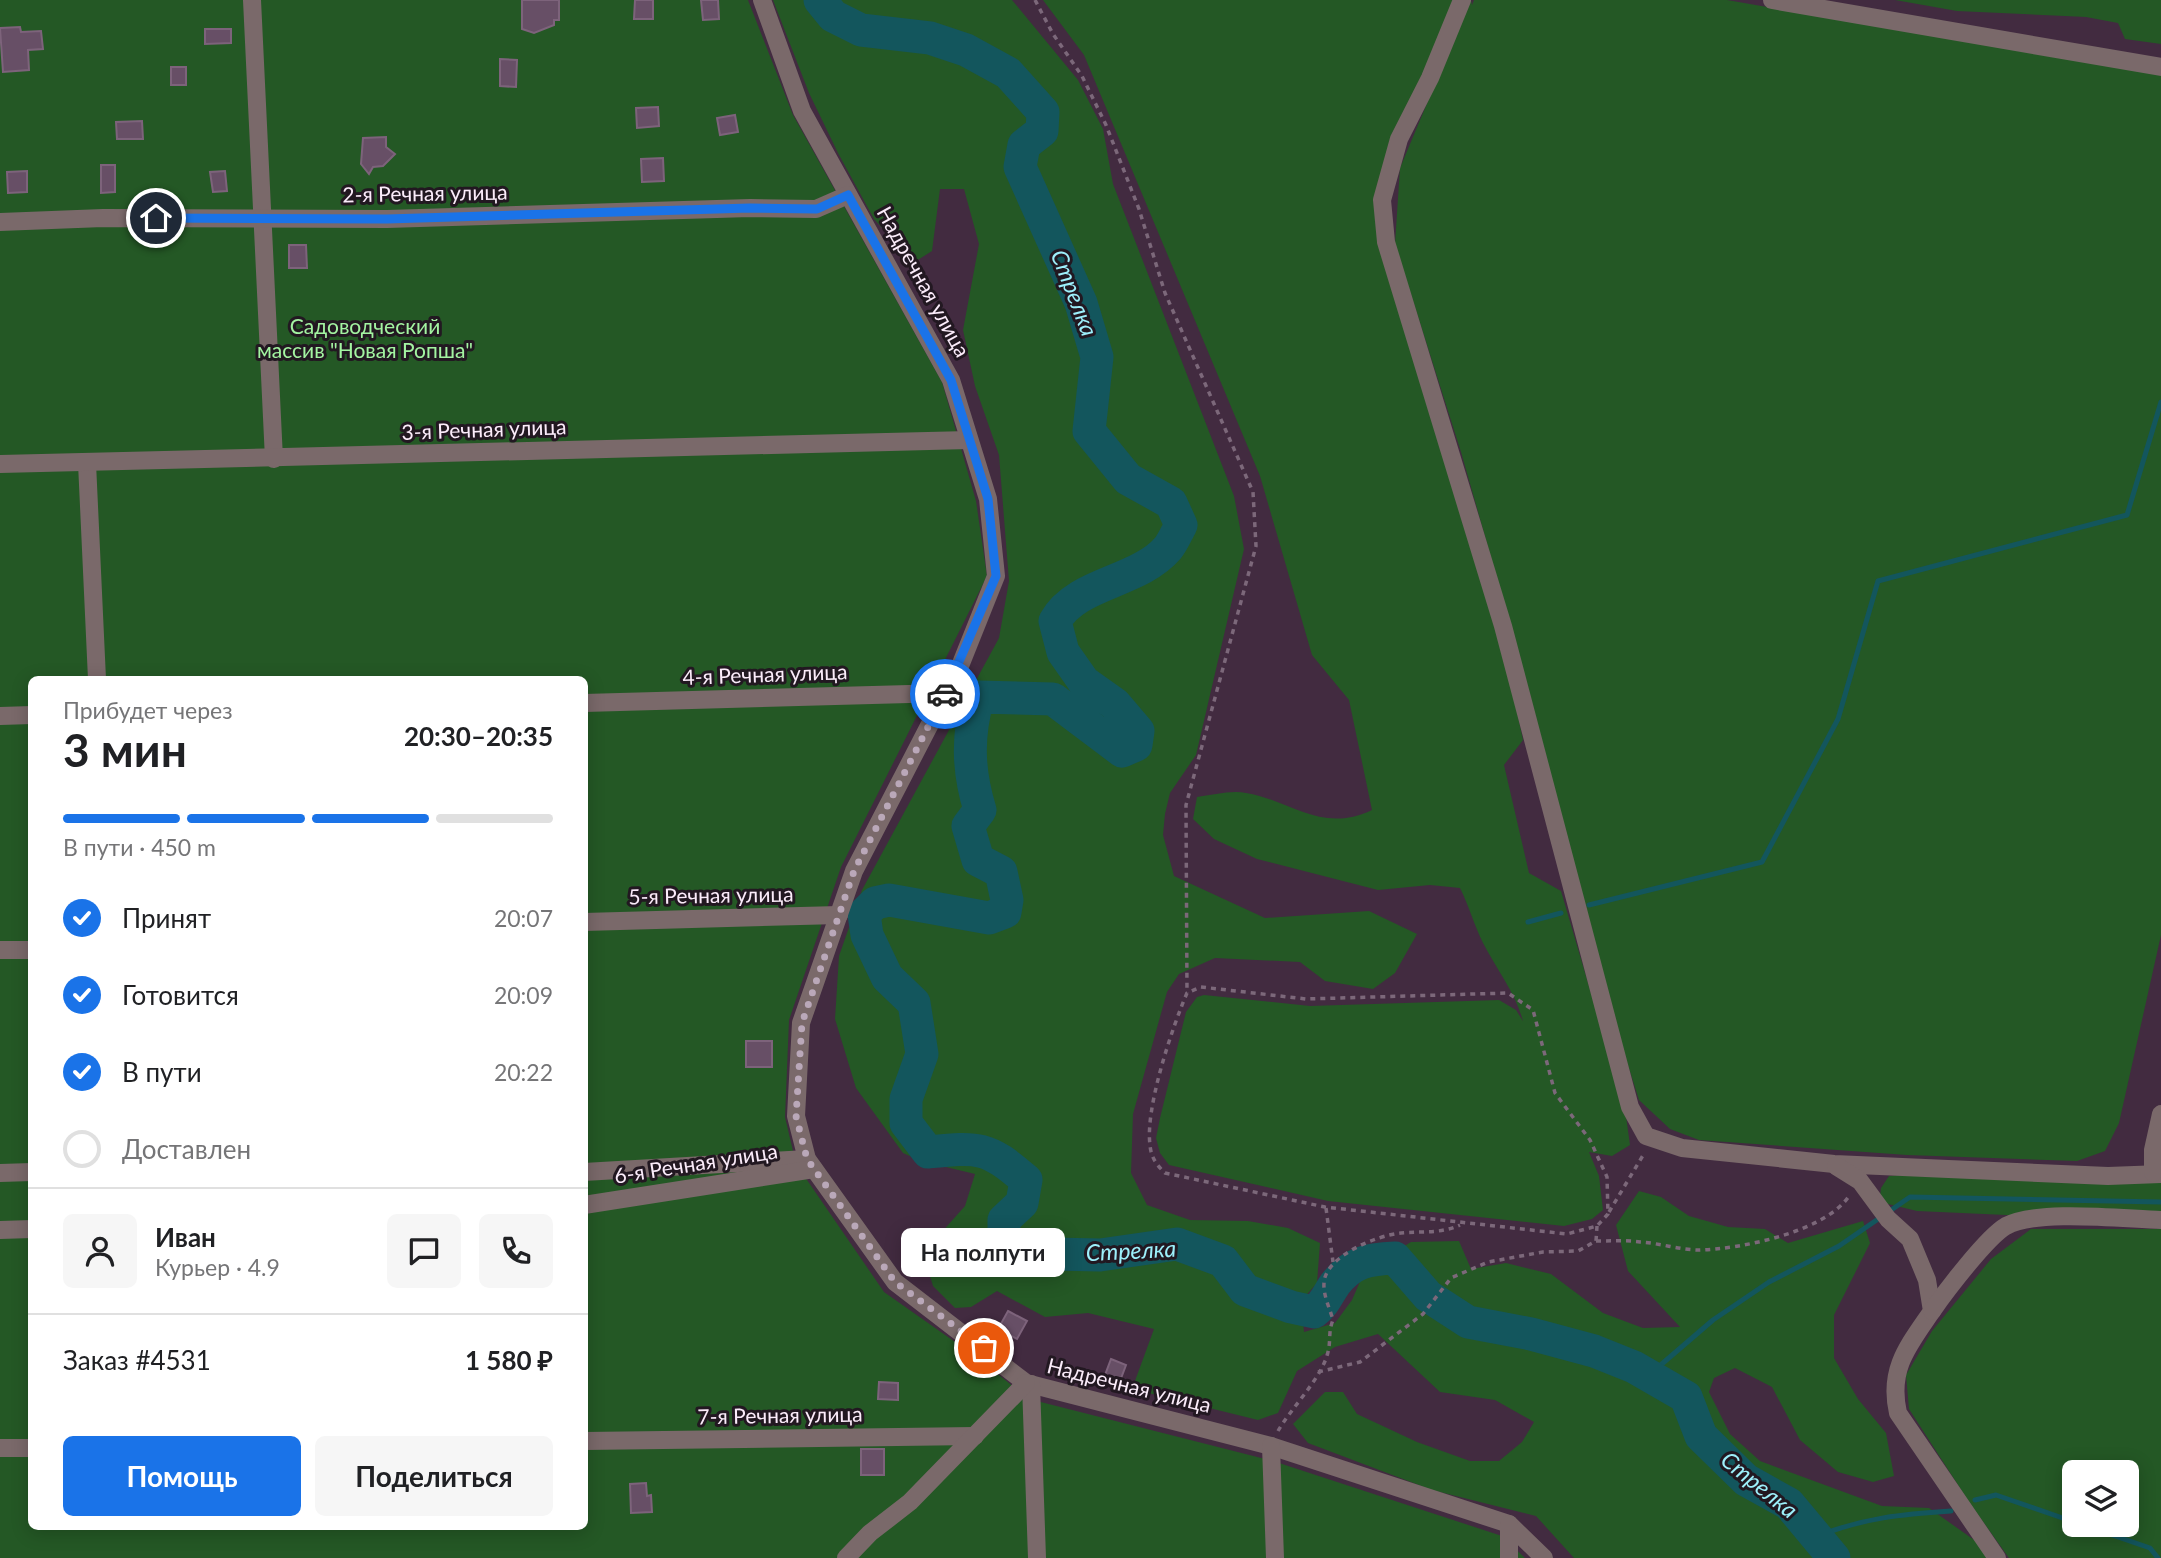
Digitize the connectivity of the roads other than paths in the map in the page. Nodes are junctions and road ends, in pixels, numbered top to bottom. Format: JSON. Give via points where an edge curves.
{"nodes":[{"id":1,"x":252,"y":0,"type":"edge"},
{"id":2,"x":762,"y":0,"type":"edge"},
{"id":3,"x":1462,"y":0,"type":"edge"},
{"id":4,"x":1772,"y":0,"type":"edge"},
{"id":5,"x":2161,"y":67,"type":"edge"},
{"id":6,"x":848,"y":195,"type":"junction"},
{"id":7,"x":262,"y":219,"type":"junction"},
{"id":8,"x":0,"y":222,"type":"edge"},
{"id":9,"x":969,"y":440,"type":"junction"},
{"id":10,"x":274,"y":459,"type":"junction"},
{"id":11,"x":87,"y":463,"type":"junction"},
{"id":12,"x":0,"y":464,"type":"edge"},
{"id":13,"x":97,"y":676,"type":"edge"},
{"id":14,"x":946,"y":693,"type":"junction"},
{"id":15,"x":588,"y":703,"type":"edge"},
{"id":16,"x":28,"y":715,"type":"edge"},
{"id":17,"x":0,"y":716,"type":"edge"},
{"id":18,"x":839,"y":915,"type":"junction"},
{"id":19,"x":588,"y":922,"type":"edge"},
{"id":20,"x":0,"y":950,"type":"edge"},
{"id":21,"x":28,"y":950,"type":"edge"},
{"id":22,"x":2161,"y":1114,"type":"edge"},
{"id":23,"x":811,"y":1164,"type":"junction"},
{"id":24,"x":1834,"y":1164,"type":"junction"},
{"id":25,"x":28,"y":1172,"type":"edge"},
{"id":26,"x":588,"y":1172,"type":"edge"},
{"id":27,"x":0,"y":1173,"type":"edge"},
{"id":28,"x":2157,"y":1173,"type":"edge"},
{"id":29,"x":588,"y":1204,"type":"edge"},
{"id":30,"x":2161,"y":1220,"type":"edge"},
{"id":31,"x":28,"y":1229,"type":"edge"},
{"id":32,"x":0,"y":1230,"type":"edge"},
{"id":33,"x":1932,"y":1311,"type":"junction"},
{"id":34,"x":1029,"y":1384,"type":"junction"},
{"id":35,"x":975,"y":1436,"type":"junction"},
{"id":36,"x":588,"y":1441,"type":"edge"},
{"id":37,"x":1271,"y":1446,"type":"junction"},
{"id":38,"x":0,"y":1448,"type":"edge"},
{"id":39,"x":28,"y":1448,"type":"edge"},
{"id":40,"x":1509,"y":1524,"type":"junction"},
{"id":41,"x":846,"y":1558,"type":"edge"},
{"id":42,"x":1037,"y":1558,"type":"edge"},
{"id":43,"x":1275,"y":1558,"type":"edge"},
{"id":44,"x":1509,"y":1558,"type":"edge"},
{"id":45,"x":1544,"y":1558,"type":"edge"},
{"id":46,"x":1997,"y":1558,"type":"edge"}],
"edges":[{"from":1,"to":7,"type":"street"},
{"from":2,"to":6,"type":"street","name":"Надречная улица","via":[[802,111]]},
{"from":3,"to":24,"type":"street","via":[[1399,139],[1382,200],[1386,242],[1503,626],[1630,1107],[1646,1136],[1682,1148]]},
{"from":4,"to":5,"type":"street"},
{"from":6,"to":7,"type":"street","name":"2-я Речная улица","via":[[817,209]]},
{"from":6,"to":9,"type":"street","name":"Надречная улица","via":[[951,380]]},
{"from":7,"to":8,"type":"street","name":"2-я Речная улица"},
{"from":7,"to":10,"type":"street"},
{"from":9,"to":10,"type":"street","name":"3-я Речная улица"},
{"from":9,"to":14,"type":"street","name":"Надречная улица","via":[[988,499],[996,576]]},
{"from":10,"to":11,"type":"street","name":"3-я Речная улица"},
{"from":11,"to":12,"type":"street","name":"3-я Речная улица"},
{"from":11,"to":13,"type":"street"},
{"from":14,"to":15,"type":"street","name":"4-я Речная улица"},
{"from":14,"to":18,"type":"street","name":"Надречная улица","via":[[854,871]]},
{"from":16,"to":17,"type":"street"},
{"from":18,"to":19,"type":"street","name":"5-я Речная улица"},
{"from":18,"to":23,"type":"street","name":"Надречная улица","via":[[802,1023],[796,1116]]},
{"from":20,"to":21,"type":"street"},
{"from":22,"to":28,"type":"street","via":[[2153,1150]]},
{"from":23,"to":26,"type":"street","name":"6-я Речная улица"},
{"from":23,"to":29,"type":"street","name":"6-я Речная улица"},
{"from":23,"to":34,"type":"street","name":"Надречная улица","via":[[895,1282]]},
{"from":24,"to":28,"type":"street","via":[[2108,1176]]},
{"from":24,"to":33,"type":"street","via":[[1860,1181],[1910,1239],[1927,1280]]},
{"from":25,"to":27,"type":"street"},
{"from":30,"to":33,"type":"street","via":[[2045,1217],[2006,1226],[1954,1280]]},
{"from":31,"to":32,"type":"street"},
{"from":33,"to":46,"type":"street","via":[[1898,1366],[1893,1390],[1898,1413]]},
{"from":34,"to":35,"type":"street"},
{"from":34,"to":37,"type":"street","name":"Надречная улица"},
{"from":34,"to":42,"type":"street"},
{"from":35,"to":36,"type":"street","name":"7-я Речная улица"},
{"from":35,"to":41,"type":"street"},
{"from":37,"to":40,"type":"street","name":"Надречная улица"},
{"from":37,"to":43,"type":"street"},
{"from":38,"to":39,"type":"street"},
{"from":40,"to":44,"type":"street"},
{"from":40,"to":45,"type":"street","name":"Надречная улица"}]}
